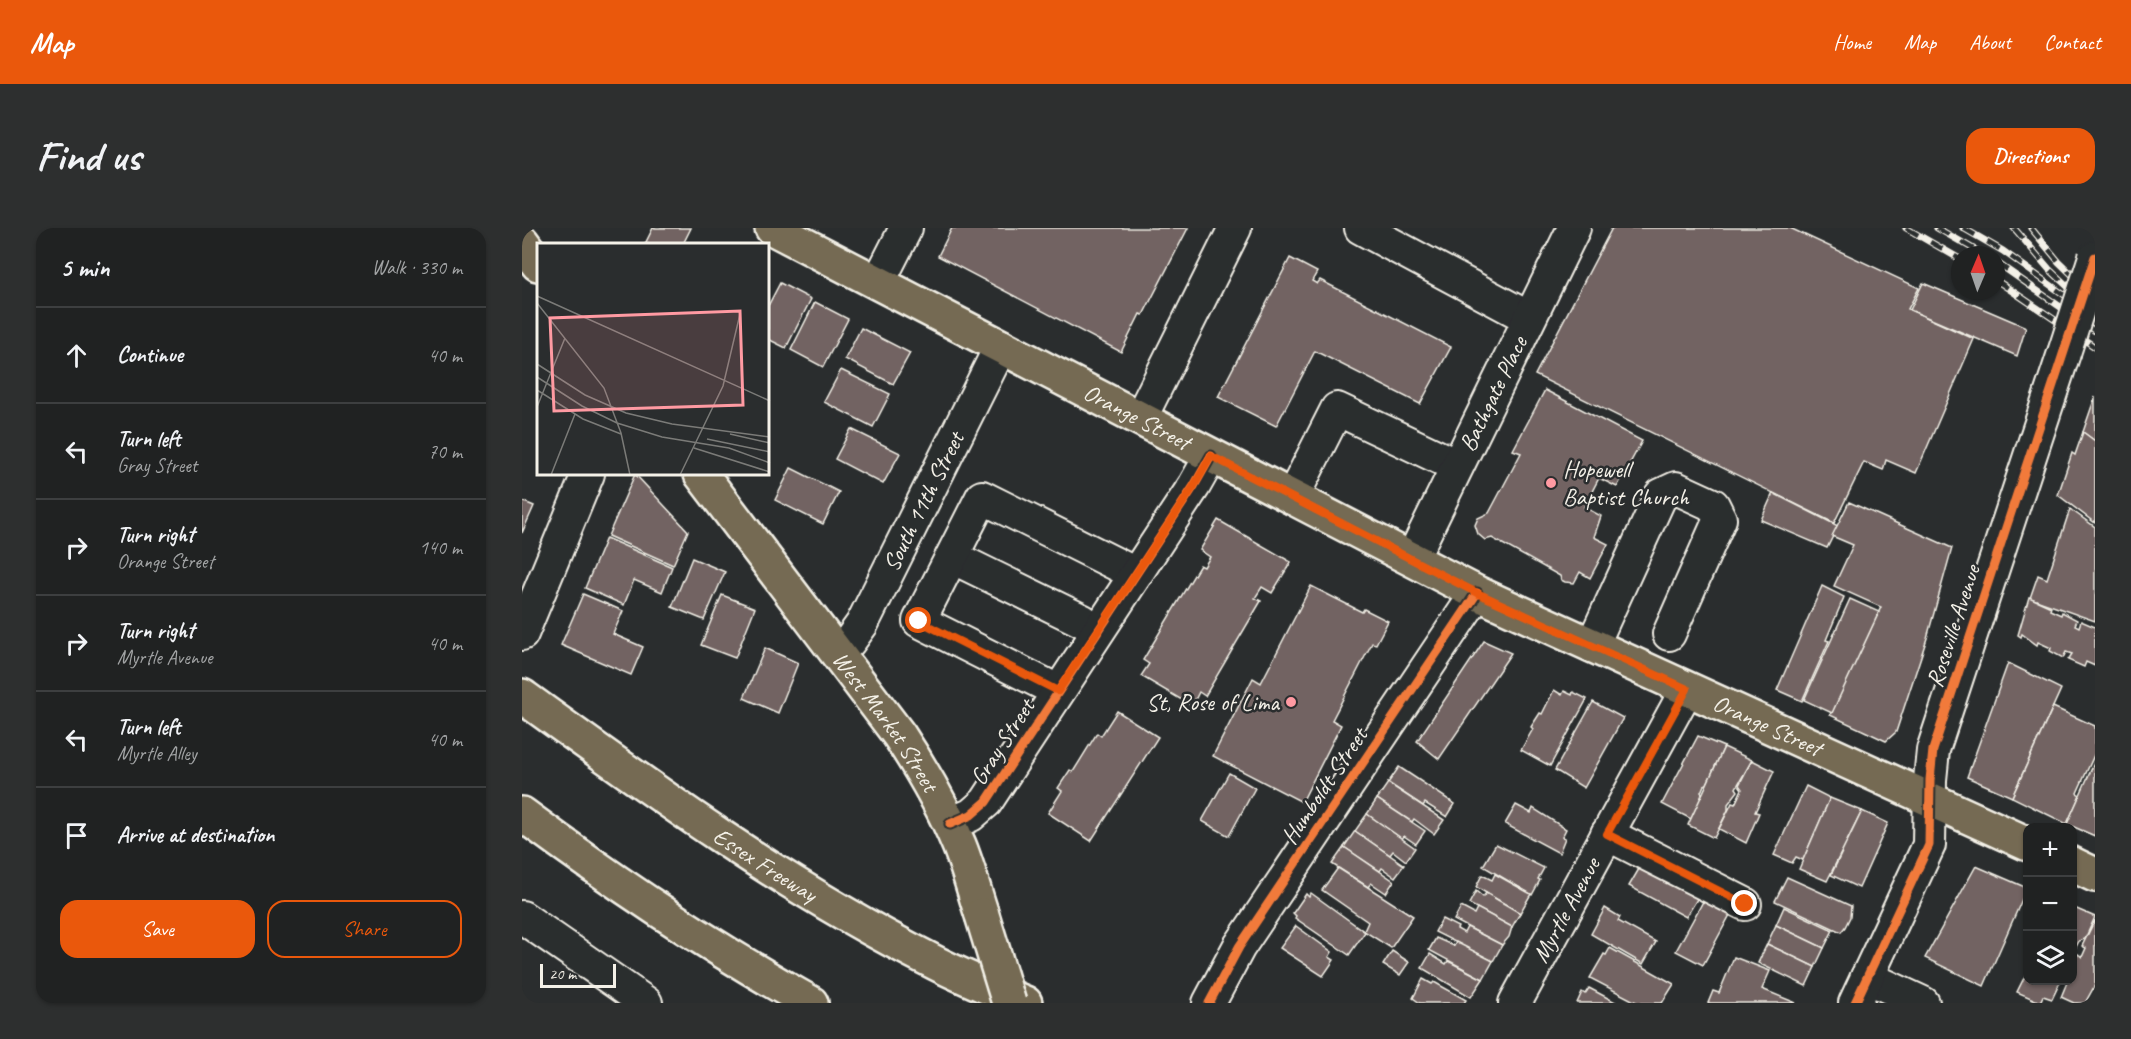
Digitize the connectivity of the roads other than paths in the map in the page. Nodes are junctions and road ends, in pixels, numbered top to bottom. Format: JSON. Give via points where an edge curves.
{"nodes":[{"id":1,"x":772,"y":228,"type":"edge"},
{"id":2,"x":906,"y":228,"type":"edge"},
{"id":3,"x":1235,"y":228,"type":"edge"},
{"id":4,"x":1361,"y":228,"type":"edge"},
{"id":5,"x":1574,"y":228,"type":"edge"},
{"id":6,"x":522,"y":242,"type":"edge"},
{"id":7,"x":2095,"y":257,"type":"edge"},
{"id":8,"x":537,"y":263,"type":"edge"},
{"id":9,"x":878,"y":283,"type":"junction"},
{"id":10,"x":1529,"y":318,"type":"junction"},
{"id":11,"x":1001,"y":346,"type":"junction"},
{"id":12,"x":1140,"y":419,"type":"junction"},
{"id":13,"x":1211,"y":456,"type":"junction"},
{"id":14,"x":1457,"y":466,"type":"junction"},
{"id":15,"x":587,"y":476,"type":"edge"},
{"id":16,"x":703,"y":476,"type":"edge"},
{"id":17,"x":1292,"y":498,"type":"junction"},
{"id":18,"x":952,"y":557,"type":"junction"},
{"id":19,"x":1412,"y":559,"type":"junction"},
{"id":20,"x":1136,"y":574,"type":"junction"},
{"id":21,"x":1477,"y":593,"type":"junction"},
{"id":22,"x":1083,"y":621,"type":"dead end"},
{"id":23,"x":524,"y":628,"type":"edge"},
{"id":24,"x":1668,"y":634,"type":"dead end"},
{"id":25,"x":1592,"y":646,"type":"junction"},
{"id":26,"x":837,"y":651,"type":"junction"},
{"id":27,"x":1687,"y":689,"type":"junction"},
{"id":28,"x":1058,"y":691,"type":"junction"},
{"id":29,"x":522,"y":696,"type":"edge"},
{"id":30,"x":1930,"y":801,"type":"junction"},
{"id":31,"x":522,"y":814,"type":"edge"},
{"id":32,"x":950,"y":824,"type":"junction"},
{"id":33,"x":1607,"y":834,"type":"junction"},
{"id":34,"x":2023,"y":842,"type":"edge"},
{"id":35,"x":2077,"y":866,"type":"edge"},
{"id":36,"x":2095,"y":874,"type":"edge"},
{"id":37,"x":1745,"y":904,"type":"dead end"},
{"id":38,"x":522,"y":917,"type":"edge"},
{"id":39,"x":1861,"y":990,"type":"edge"},
{"id":40,"x":646,"y":1003,"type":"edge"},
{"id":41,"x":811,"y":1003,"type":"edge"},
{"id":42,"x":1009,"y":1003,"type":"edge"},
{"id":43,"x":1025,"y":1003,"type":"edge"},
{"id":44,"x":1209,"y":1003,"type":"edge"},
{"id":45,"x":1515,"y":1003,"type":"edge"},
{"id":46,"x":1923,"y":1003,"type":"edge"}],
"edges":[{"from":1,"to":9,"type":"main road","name":"Orange Street"},
{"from":2,"to":9,"type":"street"},
{"from":3,"to":12,"type":"street"},
{"from":4,"to":10,"type":"street"},
{"from":5,"to":10,"type":"street","name":"Bathgate Place"},
{"from":6,"to":8,"type":"main road"},
{"from":7,"to":30,"type":"street","name":"Roseville Avenue","bridge":true,"via":[[1933,750]]},
{"from":9,"to":11,"type":"main road","name":"Orange Street"},
{"from":10,"to":14,"type":"street","name":"Bathgate Place"},
{"from":11,"to":12,"type":"main road","name":"Orange Street"},
{"from":11,"to":26,"type":"street","name":"South 11th Street","via":[[862,624]]},
{"from":12,"to":13,"type":"main road","name":"Orange Street"},
{"from":13,"to":17,"type":"main road","name":"Orange Street"},
{"from":13,"to":20,"type":"street","name":"Gray Street"},
{"from":14,"to":17,"type":"street","via":[[1337,409]]},
{"from":14,"to":19,"type":"street","name":"Bathgate Place"},
{"from":15,"to":23,"type":"street"},
{"from":16,"to":26,"type":"main road","name":"West Market Street"},
{"from":17,"to":19,"type":"main road","name":"Orange Street"},
{"from":18,"to":20,"type":"street","via":[[982,497]]},
{"from":18,"to":22,"type":"street"},
{"from":18,"to":28,"type":"street","via":[[919,621]]},
{"from":19,"to":21,"type":"main road","name":"Orange Street"},
{"from":20,"to":28,"type":"street","name":"Gray Street"},
{"from":21,"to":25,"type":"main road","name":"Orange Street"},
{"from":21,"to":44,"type":"street","name":"Humboldt Street","via":[[1239,947]]},
{"from":24,"to":25,"type":"street","via":[[1720,519],[1713,505],[1676,488],[1661,495]]},
{"from":25,"to":27,"type":"main road","name":"Orange Street"},
{"from":26,"to":32,"type":"main road","name":"West Market Street","via":[[899,735]]},
{"from":27,"to":30,"type":"main road","name":"Orange Street"},
{"from":27,"to":33,"type":"street","name":"Myrtle Avenue"},
{"from":28,"to":32,"type":"street","name":"Gray Street","via":[[986,802],[971,815]]},
{"from":29,"to":43,"type":"main road","name":"Essex Freeway","via":[[634,777],[788,879],[930,961]]},
{"from":30,"to":34,"type":"main road","name":"Orange Street"},
{"from":30,"to":39,"type":"street","name":"Roseville Avenue","via":[[1929,846]]},
{"from":31,"to":41,"type":"main road","via":[[658,909]]},
{"from":32,"to":42,"type":"main road","name":"West Market Street","bridge":true},
{"from":33,"to":37,"type":"street"},
{"from":33,"to":45,"type":"street","name":"Myrtle Avenue"},
{"from":35,"to":36,"type":"main road"},
{"from":38,"to":40,"type":"street"},
{"from":39,"to":46,"type":"street"}]}
